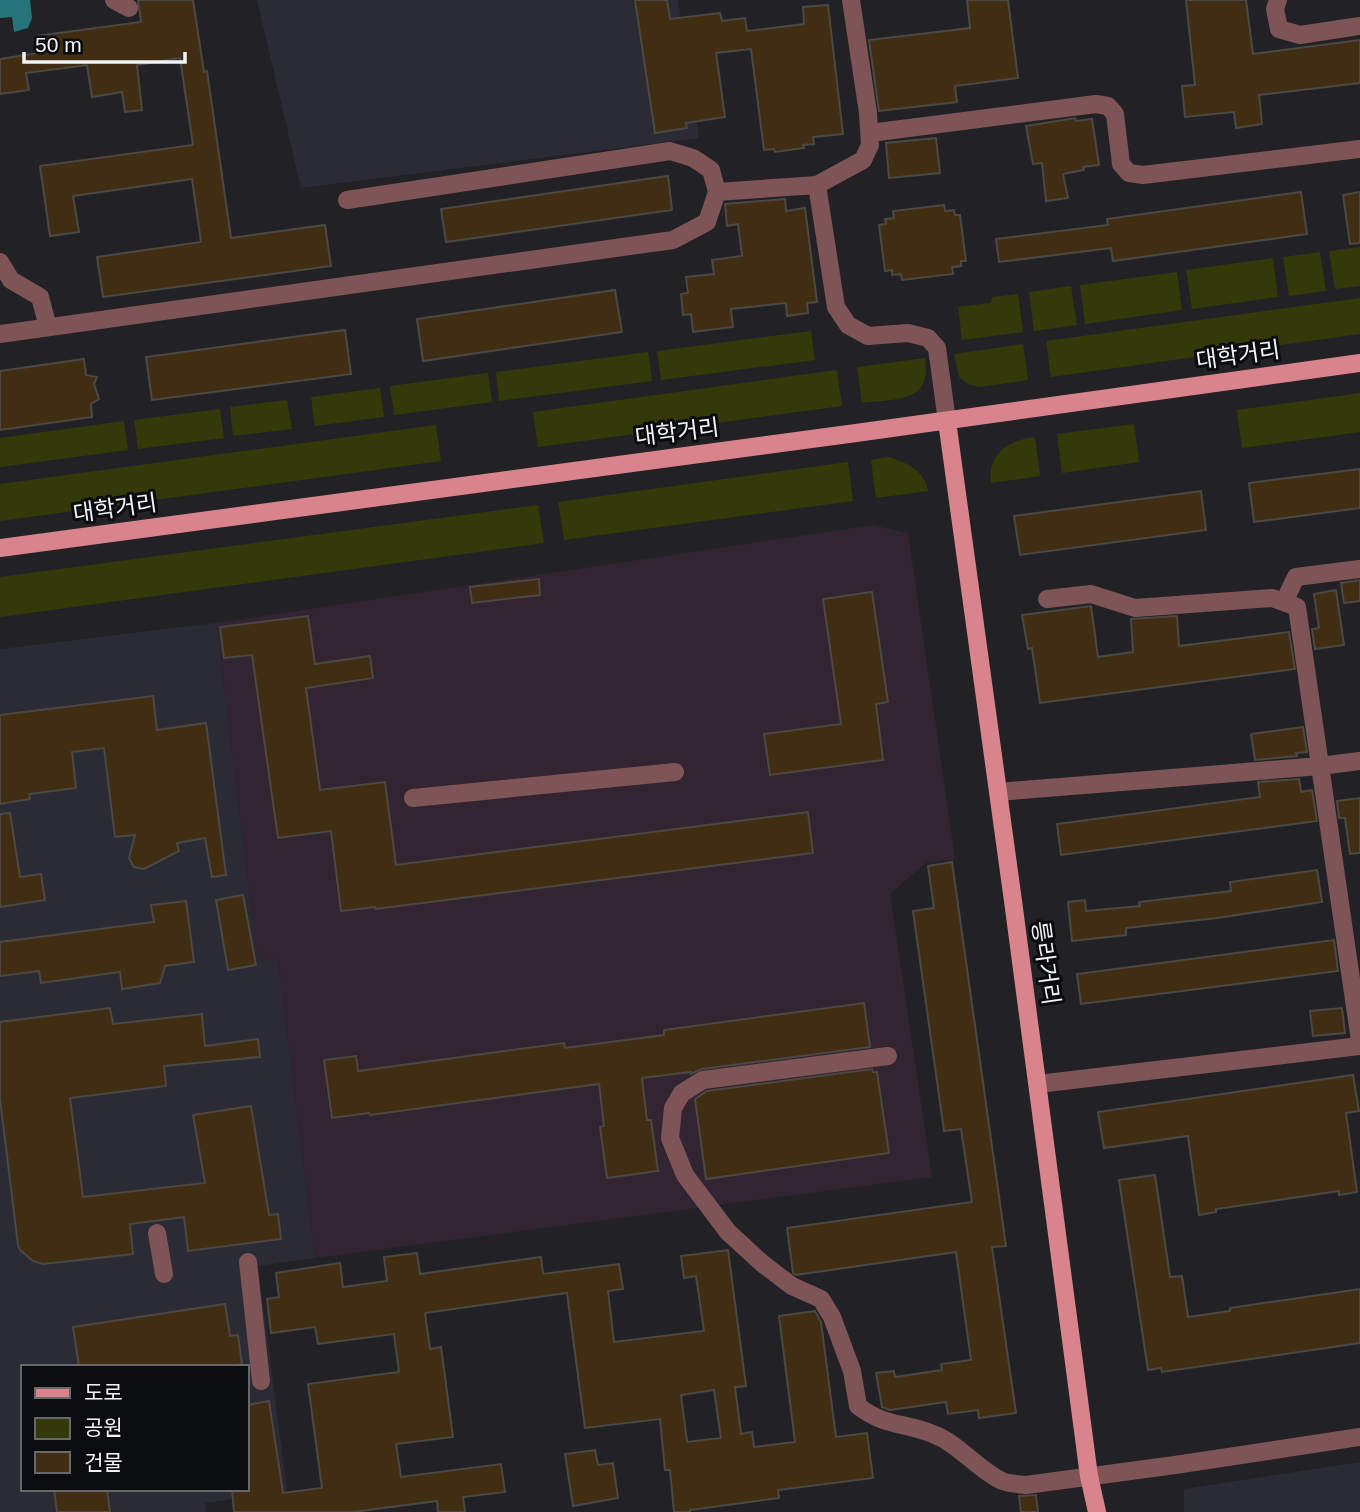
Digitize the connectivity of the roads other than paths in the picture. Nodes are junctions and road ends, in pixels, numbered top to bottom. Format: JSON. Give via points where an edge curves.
{"nodes":[{"id":1,"x":851,"y":0,"type":"edge"},
{"id":2,"x":1278,"y":0,"type":"edge"},
{"id":3,"x":1360,"y":26,"type":"edge"},
{"id":4,"x":870,"y":133,"type":"junction"},
{"id":5,"x":1360,"y":149,"type":"edge"},
{"id":6,"x":817,"y":185,"type":"junction"},
{"id":7,"x":717,"y":192,"type":"junction"},
{"id":8,"x":346,"y":200,"type":"dead end"},
{"id":9,"x":0,"y":262,"type":"edge"},
{"id":10,"x":48,"y":327,"type":"junction"},
{"id":11,"x":0,"y":334,"type":"edge"},
{"id":12,"x":1360,"y":363,"type":"edge"},
{"id":13,"x":947,"y":421,"type":"junction"},
{"id":14,"x":0,"y":548,"type":"edge"},
{"id":15,"x":1360,"y":569,"type":"edge"},
{"id":16,"x":1047,"y":599,"type":"dead end"},
{"id":17,"x":1284,"y":602,"type":"junction"},
{"id":18,"x":1360,"y":761,"type":"edge"},
{"id":19,"x":1320,"y":766,"type":"junction"},
{"id":20,"x":675,"y":772,"type":"dead end"},
{"id":21,"x":998,"y":792,"type":"junction"},
{"id":22,"x":413,"y":797,"type":"dead end"},
{"id":23,"x":1360,"y":1043,"type":"edge"},
{"id":24,"x":888,"y":1056,"type":"dead end"},
{"id":25,"x":1038,"y":1084,"type":"junction"},
{"id":26,"x":157,"y":1233,"type":"dead end"},
{"id":27,"x":248,"y":1262,"type":"dead end"},
{"id":28,"x":164,"y":1274,"type":"dead end"},
{"id":29,"x":261,"y":1381,"type":"dead end"},
{"id":30,"x":1360,"y":1437,"type":"edge"},
{"id":31,"x":1089,"y":1476,"type":"junction"},
{"id":32,"x":1097,"y":1512,"type":"edge"}],
"edges":[{"from":1,"to":4,"type":"street"},
{"from":2,"to":3,"type":"street","via":[[1279,29],[1300,35]]},
{"from":4,"to":5,"type":"street","via":[[1096,104],[1108,106],[1115,114],[1121,164],[1129,173],[1143,176]]},
{"from":4,"to":6,"type":"street","via":[[863,160]]},
{"from":6,"to":7,"type":"street"},
{"from":6,"to":13,"type":"street","via":[[836,307],[848,325],[868,336],[928,338],[937,348]]},
{"from":7,"to":8,"type":"street","via":[[712,170],[670,151]]},
{"from":7,"to":10,"type":"street","via":[[707,222],[673,240]]},
{"from":9,"to":10,"type":"street","via":[[11,281],[40,297]]},
{"from":10,"to":11,"type":"street"},
{"from":12,"to":13,"type":"main road","name":"대학거리"},
{"from":13,"to":14,"type":"main road","name":"대학거리"},
{"from":13,"to":21,"type":"main road","name":"릉라거리"},
{"from":15,"to":17,"type":"street","via":[[1296,577]]},
{"from":16,"to":17,"type":"street","via":[[1091,594],[1135,608],[1263,598]]},
{"from":17,"to":19,"type":"street","via":[[1297,607]]},
{"from":18,"to":19,"type":"street"},
{"from":19,"to":21,"type":"street"},
{"from":19,"to":23,"type":"street"},
{"from":20,"to":22,"type":"street"},
{"from":21,"to":25,"type":"main road","name":"릉라거리"},
{"from":23,"to":25,"type":"street"},
{"from":24,"to":31,"type":"street","via":[[703,1080],[681,1093],[673,1108],[670,1138],[685,1175],[728,1232],[754,1256],[792,1286],[821,1299],[852,1371],[858,1406],[870,1415],[935,1434],[1002,1482],[1026,1485]]},
{"from":25,"to":31,"type":"main road","name":"릉라거리"},
{"from":26,"to":28,"type":"street"},
{"from":27,"to":29,"type":"street"},
{"from":30,"to":31,"type":"street"},
{"from":31,"to":32,"type":"main road","name":"릉라거리"}]}
